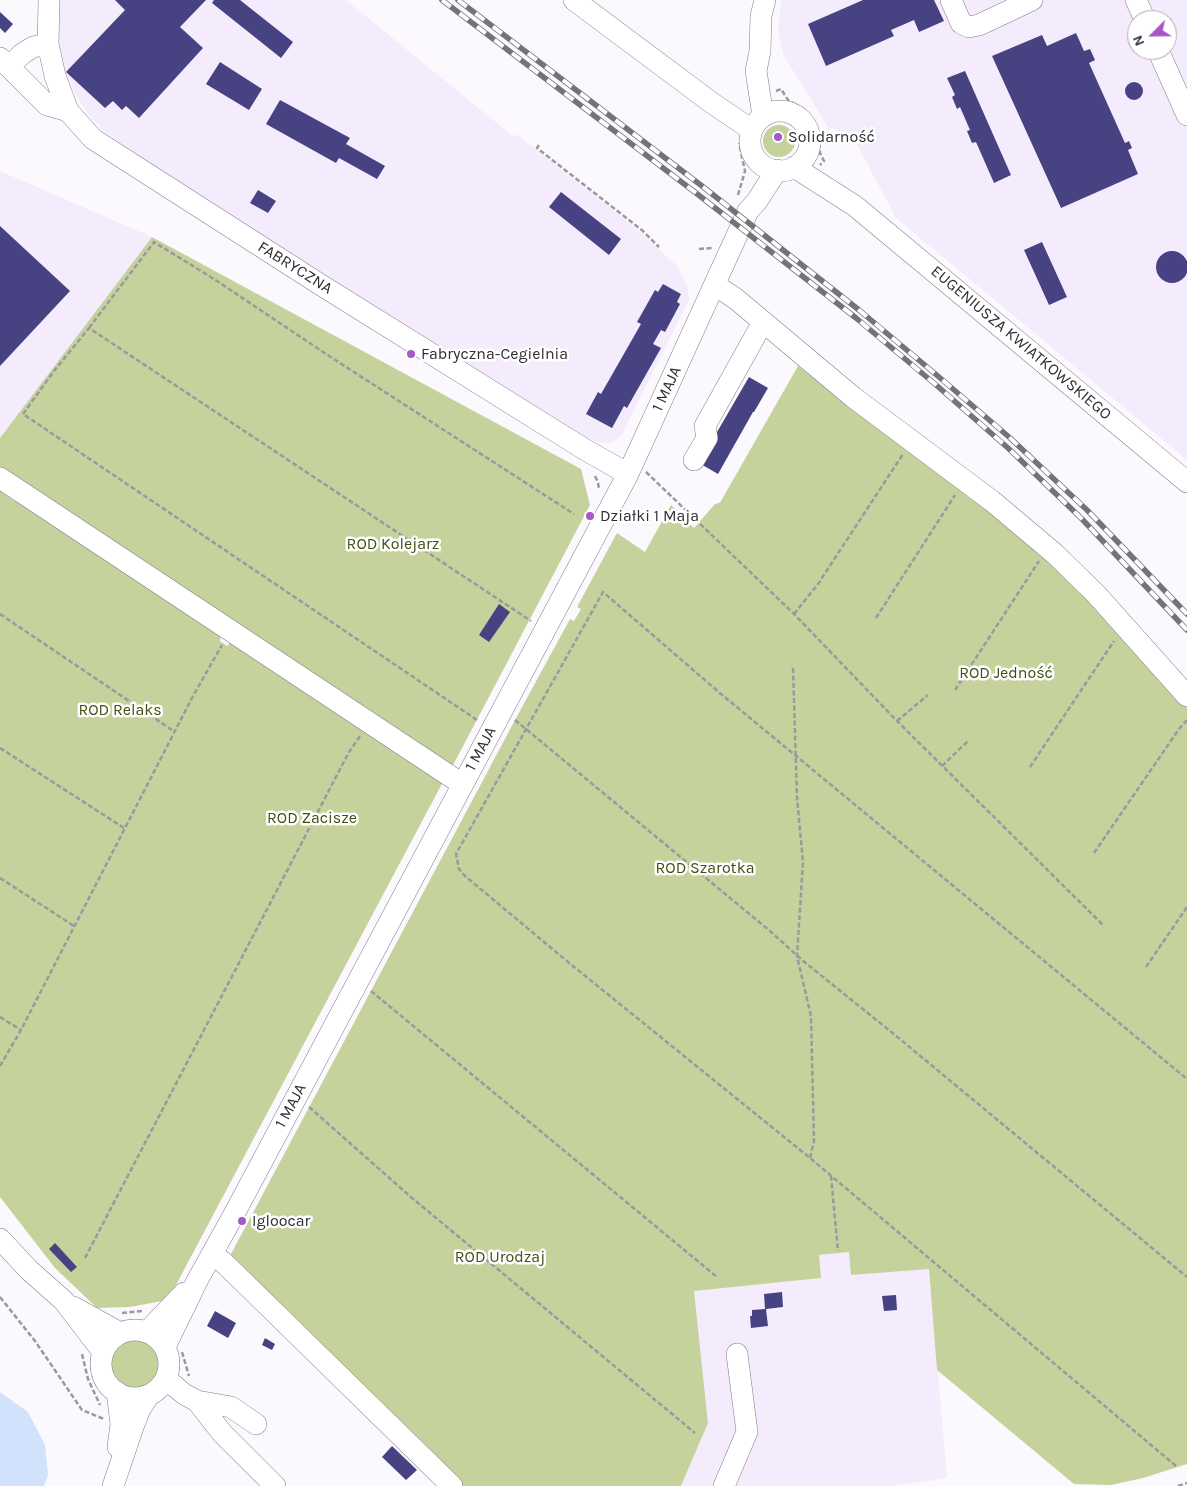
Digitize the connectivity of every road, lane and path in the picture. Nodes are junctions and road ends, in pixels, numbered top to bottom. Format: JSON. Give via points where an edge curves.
{"nodes":[{"id":1,"x":49,"y":0,"type":"edge"},
{"id":2,"x":574,"y":0,"type":"edge"},
{"id":3,"x":765,"y":0,"type":"edge"},
{"id":4,"x":951,"y":0,"type":"edge"},
{"id":5,"x":1032,"y":0,"type":"edge"},
{"id":6,"x":48,"y":44,"type":"junction"},
{"id":7,"x":1162,"y":60,"type":"edge"},
{"id":8,"x":5,"y":63,"type":"edge"},
{"id":9,"x":781,"y":90,"type":"dead end"},
{"id":10,"x":68,"y":111,"type":"junction"},
{"id":11,"x":1187,"y":115,"type":"edge"},
{"id":12,"x":759,"y":123,"type":"junction"},
{"id":13,"x":539,"y":145,"type":"dead end"},
{"id":14,"x":758,"y":161,"type":"junction"},
{"id":15,"x":801,"y":162,"type":"junction"},
{"id":16,"x":742,"y":206,"type":"junction"},
{"id":17,"x":717,"y":245,"type":"dead end"},
{"id":18,"x":658,"y":247,"type":"dead end"},
{"id":19,"x":699,"y":249,"type":"dead end"},
{"id":20,"x":715,"y":285,"type":"junction"},
{"id":21,"x":764,"y":322,"type":"junction"},
{"id":22,"x":89,"y":328,"type":"junction"},
{"id":23,"x":911,"y":441,"type":"junction"},
{"id":24,"x":694,"y":460,"type":"dead end"},
{"id":25,"x":631,"y":467,"type":"junction"},
{"id":26,"x":0,"y":478,"type":"edge"},
{"id":27,"x":965,"y":480,"type":"junction"},
{"id":28,"x":1187,"y":482,"type":"edge"},
{"id":29,"x":574,"y":514,"type":"dead end"},
{"id":30,"x":1048,"y":548,"type":"junction"},
{"id":31,"x":0,"y":614,"type":"edge"},
{"id":32,"x":794,"y":614,"type":"junction"},
{"id":33,"x":876,"y":618,"type":"dead end"},
{"id":34,"x":1125,"y":626,"type":"junction"},
{"id":35,"x":545,"y":630,"type":"junction"},
{"id":36,"x":231,"y":631,"type":"junction"},
{"id":37,"x":792,"y":668,"type":"dead end"},
{"id":38,"x":955,"y":690,"type":"dead end"},
{"id":39,"x":928,"y":695,"type":"dead end"},
{"id":40,"x":1187,"y":696,"type":"edge"},
{"id":41,"x":497,"y":720,"type":"junction"},
{"id":42,"x":1187,"y":720,"type":"edge"},
{"id":43,"x":897,"y":721,"type":"junction"},
{"id":44,"x":369,"y":722,"type":"junction"},
{"id":45,"x":526,"y":730,"type":"junction"},
{"id":46,"x":174,"y":732,"type":"junction"},
{"id":47,"x":968,"y":741,"type":"dead end"},
{"id":48,"x":0,"y":748,"type":"edge"},
{"id":49,"x":797,"y":757,"type":"junction"},
{"id":50,"x":942,"y":766,"type":"junction"},
{"id":51,"x":1030,"y":767,"type":"dead end"},
{"id":52,"x":462,"y":784,"type":"junction"},
{"id":53,"x":124,"y":828,"type":"junction"},
{"id":54,"x":1094,"y":853,"type":"dead end"},
{"id":55,"x":0,"y":878,"type":"edge"},
{"id":56,"x":1187,"y":907,"type":"edge"},
{"id":57,"x":74,"y":926,"type":"junction"},
{"id":58,"x":1104,"y":926,"type":"dead end"},
{"id":59,"x":797,"y":956,"type":"junction"},
{"id":60,"x":1146,"y":966,"type":"dead end"},
{"id":61,"x":358,"y":981,"type":"junction"},
{"id":62,"x":0,"y":1017,"type":"edge"},
{"id":63,"x":21,"y":1030,"type":"junction"},
{"id":64,"x":0,"y":1066,"type":"edge"},
{"id":65,"x":1187,"y":1079,"type":"edge"},
{"id":66,"x":296,"y":1097,"type":"junction"},
{"id":67,"x":810,"y":1158,"type":"junction"},
{"id":68,"x":832,"y":1176,"type":"junction"},
{"id":69,"x":0,"y":1239,"type":"edge"},
{"id":70,"x":838,"y":1251,"type":"dead end"},
{"id":71,"x":212,"y":1255,"type":"junction"},
{"id":72,"x":85,"y":1258,"type":"dead end"},
{"id":73,"x":1187,"y":1277,"type":"edge"},
{"id":74,"x":717,"y":1278,"type":"dead end"},
{"id":75,"x":198,"y":1279,"type":"junction"},
{"id":76,"x":0,"y":1297,"type":"edge"},
{"id":77,"x":64,"y":1302,"type":"junction"},
{"id":78,"x":149,"y":1310,"type":"dead end"},
{"id":79,"x":113,"y":1313,"type":"dead end"},
{"id":80,"x":147,"y":1332,"type":"junction"},
{"id":81,"x":120,"y":1334,"type":"junction"},
{"id":82,"x":82,"y":1346,"type":"dead end"},
{"id":83,"x":173,"y":1349,"type":"junction"},
{"id":84,"x":103,"y":1352,"type":"junction"},
{"id":85,"x":737,"y":1354,"type":"dead end"},
{"id":86,"x":166,"y":1379,"type":"junction"},
{"id":87,"x":117,"y":1392,"type":"junction"},
{"id":88,"x":194,"y":1392,"type":"junction"},
{"id":89,"x":149,"y":1395,"type":"junction"},
{"id":90,"x":101,"y":1406,"type":"dead end"},
{"id":91,"x":104,"y":1413,"type":"dead end"},
{"id":92,"x":256,"y":1424,"type":"dead end"},
{"id":93,"x":695,"y":1433,"type":"dead end"},
{"id":94,"x":1176,"y":1466,"type":"dead end"},
{"id":95,"x":114,"y":1483,"type":"edge"},
{"id":96,"x":1187,"y":1483,"type":"edge"},
{"id":97,"x":275,"y":1486,"type":"edge"},
{"id":98,"x":452,"y":1486,"type":"edge"},
{"id":99,"x":724,"y":1486,"type":"edge"},
{"id":100,"x":1178,"y":1486,"type":"edge"}],
"edges":[{"from":1,"to":6,"type":"street","name":"FABRYCZNA"},
{"from":2,"to":12,"type":"street","via":[[712,103]]},
{"from":3,"to":12,"type":"street","via":[[761,16]]},
{"from":4,"to":5,"type":"street","via":[[961,23],[969,27]]},
{"from":6,"to":8,"type":"street","via":[[33,47]]},
{"from":6,"to":10,"type":"street","name":"FABRYCZNA"},
{"from":7,"to":11,"type":"street"},
{"from":8,"to":10,"type":"street","via":[[47,105]]},
{"from":9,"to":15,"type":"path","via":[[814,121],[818,132],[820,153]]},
{"from":10,"to":25,"type":"street","name":"FABRYCZNA","via":[[93,139],[321,285],[584,450]]},
{"from":12,"to":14,"type":"street","via":[[750,141]]},
{"from":12,"to":15,"type":"street","via":[[791,113],[799,118],[805,124],[810,142]]},
{"from":12,"to":16,"type":"path","via":[[739,147],[745,171]]},
{"from":13,"to":18,"type":"path","via":[[537,148],[643,231]]},
{"from":14,"to":15,"type":"street","via":[[770,169]]},
{"from":14,"to":16,"type":"street","name":"1 MAJA","via":[[748,197]]},
{"from":15,"to":16,"type":"street","name":"1 MAJA","via":[[757,201]]},
{"from":15,"to":28,"type":"street","name":"EUGENIUSZA KWIATKOWSKIEGO"},
{"from":16,"to":20,"type":"street","name":"1 MAJA"},
{"from":17,"to":19,"type":"path"},
{"from":20,"to":21,"type":"street"},
{"from":20,"to":25,"type":"street","name":"1 MAJA"},
{"from":21,"to":23,"type":"street"},
{"from":21,"to":24,"type":"street","via":[[705,426],[707,438]]},
{"from":22,"to":29,"type":"path","via":[[154,242]]},
{"from":22,"to":35,"type":"path"},
{"from":22,"to":41,"type":"path","via":[[23,414]]},
{"from":23,"to":27,"type":"street"},
{"from":23,"to":32,"type":"path","via":[[818,584]]},
{"from":25,"to":32,"type":"path"},
{"from":25,"to":35,"type":"street","name":"1 MAJA"},
{"from":26,"to":36,"type":"street"},
{"from":27,"to":30,"type":"street"},
{"from":27,"to":33,"type":"path"},
{"from":30,"to":34,"type":"street"},
{"from":30,"to":38,"type":"path"},
{"from":31,"to":46,"type":"path"},
{"from":32,"to":43,"type":"path"},
{"from":34,"to":40,"type":"street"},
{"from":34,"to":51,"type":"path"},
{"from":35,"to":41,"type":"street","name":"1 MAJA"},
{"from":36,"to":44,"type":"street"},
{"from":36,"to":46,"type":"path"},
{"from":37,"to":49,"type":"path"},
{"from":39,"to":43,"type":"path"},
{"from":41,"to":45,"type":"path","via":[[515,720]]},
{"from":41,"to":52,"type":"street","name":"1 MAJA"},
{"from":42,"to":54,"type":"path"},
{"from":43,"to":50,"type":"path"},
{"from":44,"to":52,"type":"street"},
{"from":44,"to":72,"type":"path","via":[[349,752]]},
{"from":45,"to":49,"type":"path","via":[[603,592]]},
{"from":45,"to":59,"type":"path"},
{"from":45,"to":67,"type":"path","via":[[458,848],[459,869],[568,962]]},
{"from":46,"to":53,"type":"path"},
{"from":47,"to":50,"type":"path"},
{"from":48,"to":53,"type":"path"},
{"from":49,"to":59,"type":"path","via":[[803,862]]},
{"from":49,"to":65,"type":"path"},
{"from":50,"to":58,"type":"path"},
{"from":52,"to":61,"type":"street","name":"1 MAJA"},
{"from":53,"to":57,"type":"path"},
{"from":55,"to":57,"type":"path"},
{"from":56,"to":60,"type":"path"},
{"from":57,"to":63,"type":"path"},
{"from":59,"to":67,"type":"path","via":[[811,1016],[814,1141]]},
{"from":59,"to":73,"type":"path"},
{"from":61,"to":66,"type":"street","name":"1 MAJA"},
{"from":61,"to":74,"type":"path"},
{"from":62,"to":63,"type":"path"},
{"from":63,"to":64,"type":"path"},
{"from":66,"to":71,"type":"street","name":"1 MAJA"},
{"from":66,"to":93,"type":"path","via":[[412,1198]]},
{"from":67,"to":68,"type":"path"},
{"from":68,"to":70,"type":"path"},
{"from":68,"to":94,"type":"path"},
{"from":69,"to":77,"type":"street"},
{"from":71,"to":75,"type":"street","name":"1 MAJA"},
{"from":71,"to":98,"type":"street","via":[[223,1262]]},
{"from":75,"to":80,"type":"street","name":"1 MAJA"},
{"from":75,"to":83,"type":"street","name":"1 MAJA"},
{"from":76,"to":91,"type":"path","via":[[82,1410],[107,1420]]},
{"from":77,"to":81,"type":"street"},
{"from":77,"to":84,"type":"street"},
{"from":78,"to":79,"type":"path"},
{"from":80,"to":81,"type":"street","via":[[128,1330]]},
{"from":80,"to":83,"type":"street"},
{"from":81,"to":84,"type":"street"},
{"from":82,"to":90,"type":"path","via":[[88,1379]]},
{"from":83,"to":86,"type":"street"},
{"from":83,"to":88,"type":"path"},
{"from":84,"to":87,"type":"street","via":[[103,1374]]},
{"from":85,"to":99,"type":"street","via":[[747,1432]]},
{"from":86,"to":88,"type":"street","via":[[184,1394]]},
{"from":86,"to":89,"type":"street"},
{"from":87,"to":89,"type":"street","via":[[129,1397]]},
{"from":87,"to":95,"type":"street","via":[[120,1424]]},
{"from":88,"to":92,"type":"street","via":[[231,1407]]},
{"from":88,"to":97,"type":"street","via":[[222,1433]]},
{"from":89,"to":95,"type":"street","via":[[140,1409]]},
{"from":96,"to":100,"type":"path"}]}
